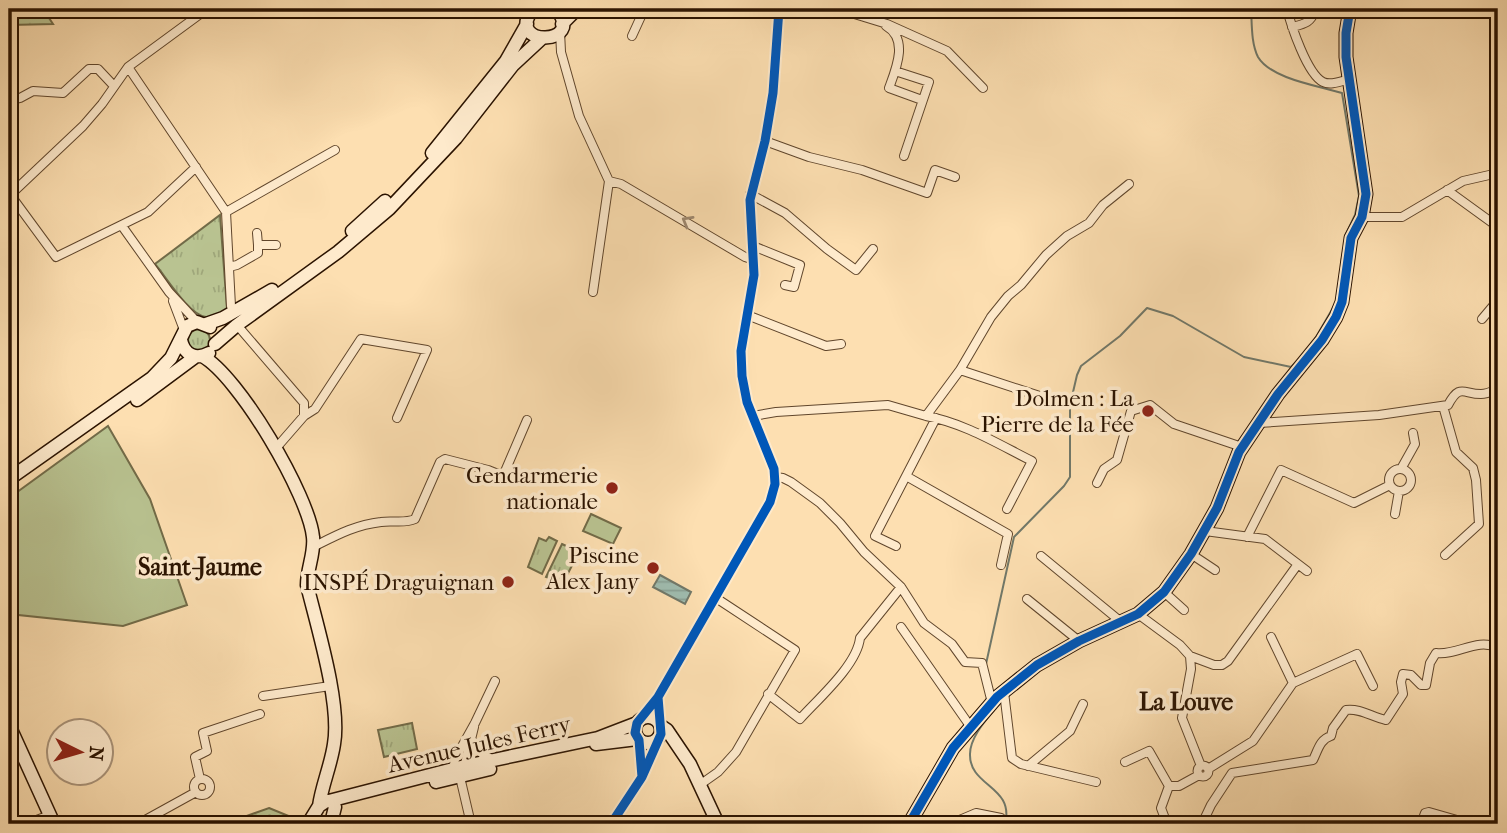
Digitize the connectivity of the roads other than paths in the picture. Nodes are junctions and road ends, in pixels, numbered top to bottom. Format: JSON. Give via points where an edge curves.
{"nodes":[{"id":1,"x":207,"y":9,"type":"edge"},
{"id":2,"x":556,"y":9,"type":"edge"},
{"id":3,"x":577,"y":9,"type":"edge"},
{"id":4,"x":637,"y":9,"type":"edge"},
{"id":5,"x":779,"y":9,"type":"edge"},
{"id":6,"x":838,"y":9,"type":"edge"},
{"id":7,"x":1287,"y":9,"type":"edge"},
{"id":8,"x":1350,"y":9,"type":"edge"},
{"id":9,"x":1315,"y":10,"type":"edge"},
{"id":10,"x":527,"y":15,"type":"edge"},
{"id":11,"x":874,"y":19,"type":"junction"},
{"id":12,"x":1292,"y":27,"type":"junction"},
{"id":13,"x":553,"y":33,"type":"junction"},
{"id":14,"x":632,"y":36,"type":"dead end"},
{"id":15,"x":128,"y":67,"type":"junction"},
{"id":16,"x":895,"y":71,"type":"junction"},
{"id":17,"x":1350,"y":79,"type":"junction"},
{"id":18,"x":114,"y":86,"type":"junction"},
{"id":19,"x":983,"y":88,"type":"dead end"},
{"id":20,"x":922,"y":100,"type":"junction"},
{"id":21,"x":9,"y":101,"type":"edge"},
{"id":22,"x":765,"y":141,"type":"junction"},
{"id":23,"x":334,"y":150,"type":"dead end"},
{"id":24,"x":904,"y":156,"type":"dead end"},
{"id":25,"x":195,"y":167,"type":"junction"},
{"id":26,"x":1498,"y":173,"type":"edge"},
{"id":27,"x":955,"y":177,"type":"dead end"},
{"id":28,"x":609,"y":181,"type":"junction"},
{"id":29,"x":1129,"y":184,"type":"dead end"},
{"id":30,"x":1447,"y":190,"type":"junction"},
{"id":31,"x":750,"y":194,"type":"junction"},
{"id":32,"x":9,"y":195,"type":"edge"},
{"id":33,"x":226,"y":212,"type":"junction"},
{"id":34,"x":1362,"y":217,"type":"junction"},
{"id":35,"x":122,"y":226,"type":"junction"},
{"id":36,"x":1498,"y":227,"type":"edge"},
{"id":37,"x":257,"y":233,"type":"dead end"},
{"id":38,"x":276,"y":245,"type":"dead end"},
{"id":39,"x":258,"y":246,"type":"junction"},
{"id":40,"x":753,"y":246,"type":"junction"},
{"id":41,"x":873,"y":249,"type":"dead end"},
{"id":42,"x":754,"y":261,"type":"junction"},
{"id":43,"x":229,"y":267,"type":"junction"},
{"id":44,"x":785,"y":285,"type":"dead end"},
{"id":45,"x":169,"y":292,"type":"junction"},
{"id":46,"x":593,"y":292,"type":"dead end"},
{"id":47,"x":1498,"y":300,"type":"edge"},
{"id":48,"x":231,"y":306,"type":"dead end"},
{"id":49,"x":747,"y":314,"type":"junction"},
{"id":50,"x":1482,"y":318,"type":"dead end"},
{"id":51,"x":201,"y":323,"type":"junction"},
{"id":52,"x":237,"y":325,"type":"junction"},
{"id":53,"x":182,"y":335,"type":"junction"},
{"id":54,"x":841,"y":344,"type":"dead end"},
{"id":55,"x":214,"y":345,"type":"junction"},
{"id":56,"x":199,"y":356,"type":"junction"},
{"id":57,"x":960,"y":370,"type":"junction"},
{"id":58,"x":223,"y":373,"type":"junction"},
{"id":59,"x":1498,"y":389,"type":"edge"},
{"id":60,"x":1068,"y":403,"type":"dead end"},
{"id":61,"x":1443,"y":406,"type":"junction"},
{"id":62,"x":304,"y":416,"type":"junction"},
{"id":63,"x":754,"y":416,"type":"junction"},
{"id":64,"x":926,"y":416,"type":"junction"},
{"id":65,"x":397,"y":418,"type":"dead end"},
{"id":66,"x":936,"y":418,"type":"junction"},
{"id":67,"x":527,"y":420,"type":"dead end"},
{"id":68,"x":1259,"y":422,"type":"junction"},
{"id":69,"x":1413,"y":433,"type":"dead end"},
{"id":70,"x":277,"y":447,"type":"junction"},
{"id":71,"x":1242,"y":447,"type":"junction"},
{"id":72,"x":1401,"y":468,"type":"junction"},
{"id":73,"x":906,"y":476,"type":"junction"},
{"id":74,"x":775,"y":477,"type":"junction"},
{"id":75,"x":9,"y":479,"type":"edge"},
{"id":76,"x":1097,"y":483,"type":"dead end"},
{"id":77,"x":1390,"y":485,"type":"junction"},
{"id":78,"x":9,"y":489,"type":"edge"},
{"id":79,"x":1399,"y":491,"type":"junction"},
{"id":80,"x":1007,"y":509,"type":"dead end"},
{"id":81,"x":1395,"y":514,"type":"dead end"},
{"id":82,"x":1205,"y":531,"type":"junction"},
{"id":83,"x":1247,"y":537,"type":"junction"},
{"id":84,"x":896,"y":546,"type":"dead end"},
{"id":85,"x":313,"y":547,"type":"junction"},
{"id":86,"x":1191,"y":554,"type":"junction"},
{"id":87,"x":1445,"y":555,"type":"dead end"},
{"id":88,"x":1041,"y":556,"type":"dead end"},
{"id":89,"x":1298,"y":564,"type":"junction"},
{"id":90,"x":1001,"y":565,"type":"dead end"},
{"id":91,"x":1215,"y":570,"type":"dead end"},
{"id":92,"x":1307,"y":571,"type":"dead end"},
{"id":93,"x":901,"y":587,"type":"junction"},
{"id":94,"x":1164,"y":592,"type":"junction"},
{"id":95,"x":716,"y":597,"type":"junction"},
{"id":96,"x":1027,"y":599,"type":"dead end"},
{"id":97,"x":1184,"y":610,"type":"dead end"},
{"id":98,"x":1138,"y":614,"type":"junction"},
{"id":99,"x":1121,"y":621,"type":"junction"},
{"id":100,"x":901,"y":628,"type":"dead end"},
{"id":101,"x":1271,"y":637,"type":"dead end"},
{"id":102,"x":1079,"y":641,"type":"junction"},
{"id":103,"x":1498,"y":648,"type":"edge"},
{"id":104,"x":1190,"y":656,"type":"junction"},
{"id":105,"x":495,"y":681,"type":"dead end"},
{"id":106,"x":1293,"y":683,"type":"junction"},
{"id":107,"x":330,"y":686,"type":"junction"},
{"id":108,"x":1373,"y":686,"type":"dead end"},
{"id":109,"x":768,"y":694,"type":"junction"},
{"id":110,"x":263,"y":696,"type":"dead end"},
{"id":111,"x":658,"y":697,"type":"junction"},
{"id":112,"x":996,"y":699,"type":"junction"},
{"id":113,"x":1083,"y":704,"type":"dead end"},
{"id":114,"x":260,"y":714,"type":"dead end"},
{"id":115,"x":638,"y":722,"type":"junction"},
{"id":116,"x":475,"y":723,"type":"junction"},
{"id":117,"x":660,"y":724,"type":"junction"},
{"id":118,"x":9,"y":725,"type":"edge"},
{"id":119,"x":970,"y":726,"type":"junction"},
{"id":120,"x":472,"y":740,"type":"junction"},
{"id":121,"x":656,"y":741,"type":"junction"},
{"id":122,"x":635,"y":742,"type":"junction"},
{"id":123,"x":678,"y":749,"type":"junction"},
{"id":124,"x":494,"y":760,"type":"junction"},
{"id":125,"x":1125,"y":762,"type":"dead end"},
{"id":126,"x":1028,"y":766,"type":"junction"},
{"id":127,"x":1203,"y":770,"type":"junction"},
{"id":128,"x":459,"y":771,"type":"junction"},
{"id":129,"x":642,"y":778,"type":"junction"},
{"id":130,"x":200,"y":779,"type":"junction"},
{"id":131,"x":1096,"y":782,"type":"dead end"},
{"id":132,"x":701,"y":784,"type":"junction"},
{"id":133,"x":1169,"y":786,"type":"junction"},
{"id":134,"x":196,"y":792,"type":"junction"},
{"id":135,"x":324,"y":816,"type":"edge"},
{"id":136,"x":1001,"y":818,"type":"dead end"},
{"id":137,"x":52,"y":820,"type":"edge"},
{"id":138,"x":26,"y":824,"type":"edge"},
{"id":139,"x":138,"y":824,"type":"edge"},
{"id":140,"x":471,"y":824,"type":"edge"},
{"id":141,"x":611,"y":824,"type":"edge"},
{"id":142,"x":718,"y":824,"type":"edge"},
{"id":143,"x":909,"y":824,"type":"edge"},
{"id":144,"x":950,"y":824,"type":"edge"},
{"id":145,"x":1167,"y":824,"type":"edge"},
{"id":146,"x":1202,"y":824,"type":"edge"},
{"id":147,"x":1421,"y":824,"type":"edge"},
{"id":148,"x":1471,"y":824,"type":"edge"}],
"edges":[{"from":1,"to":15,"type":"street"},
{"from":2,"to":13,"type":"street","via":[[561,14]]},
{"from":3,"to":13,"type":"street"},
{"from":4,"to":14,"type":"street","via":[[643,12]]},
{"from":5,"to":22,"type":"street","via":[[775,80]]},
{"from":6,"to":11,"type":"street"},
{"from":7,"to":12,"type":"street"},
{"from":8,"to":17,"type":"street","via":[[1346,33]]},
{"from":9,"to":12,"type":"street","via":[[1312,19]]},
{"from":10,"to":13,"type":"street","via":[[532,34]]},
{"from":10,"to":51,"type":"street","via":[[506,61],[448,134],[391,195],[353,230],[265,295],[223,318]]},
{"from":11,"to":16,"type":"street","via":[[892,29],[898,41]]},
{"from":11,"to":19,"type":"street","via":[[947,51]]},
{"from":12,"to":17,"type":"street","via":[[1314,75],[1332,84]]},
{"from":13,"to":28,"type":"street","via":[[579,116]]},
{"from":13,"to":52,"type":"street","via":[[513,65],[456,138],[389,209]]},
{"from":15,"to":18,"type":"street"},
{"from":15,"to":25,"type":"street"},
{"from":16,"to":20,"type":"street","via":[[889,88]]},
{"from":16,"to":20,"type":"street","via":[[929,82]]},
{"from":17,"to":34,"type":"street","via":[[1366,194]]},
{"from":18,"to":21,"type":"street","via":[[99,69],[89,69],[62,93],[33,91]]},
{"from":18,"to":32,"type":"street","via":[[77,132]]},
{"from":20,"to":24,"type":"street"},
{"from":22,"to":27,"type":"street","via":[[927,193],[935,170]]},
{"from":22,"to":31,"type":"street"},
{"from":23,"to":33,"type":"street"},
{"from":25,"to":33,"type":"street"},
{"from":25,"to":35,"type":"street","via":[[148,212]]},
{"from":26,"to":30,"type":"street","via":[[1471,178]]},
{"from":42,"to":28,"type":"street","one_way":true},
{"from":28,"to":46,"type":"street"},
{"from":29,"to":57,"type":"street","via":[[1089,223],[1046,255],[1008,296]]},
{"from":30,"to":34,"type":"street","via":[[1402,217]]},
{"from":30,"to":36,"type":"street"},
{"from":31,"to":40,"type":"street"},
{"from":31,"to":41,"type":"street","via":[[785,213],[856,270]]},
{"from":32,"to":35,"type":"street","via":[[56,257]]},
{"from":33,"to":43,"type":"street"},
{"from":34,"to":68,"type":"street","via":[[1352,239],[1336,317]]},
{"from":35,"to":45,"type":"street"},
{"from":37,"to":39,"type":"street"},
{"from":38,"to":39,"type":"street"},
{"from":39,"to":43,"type":"street","via":[[258,253]]},
{"from":40,"to":42,"type":"street"},
{"from":40,"to":44,"type":"street","via":[[800,265],[794,286]]},
{"from":42,"to":49,"type":"street"},
{"from":43,"to":48,"type":"street"},
{"from":45,"to":51,"type":"street"},
{"from":45,"to":53,"type":"street"},
{"from":47,"to":50,"type":"street"},
{"from":49,"to":54,"type":"street","via":[[826,346]]},
{"from":49,"to":63,"type":"street","via":[[741,362],[744,390]]},
{"from":51,"to":53,"type":"street"},
{"from":51,"to":55,"type":"street","via":[[214,332]]},
{"from":52,"to":55,"type":"street"},
{"from":52,"to":62,"type":"street","via":[[304,403]]},
{"from":53,"to":56,"type":"street","via":[[185,351]]},
{"from":53,"to":75,"type":"street","via":[[171,358],[152,379]]},
{"from":55,"to":56,"type":"street"},
{"from":55,"to":58,"type":"street"},
{"from":56,"to":58,"type":"street"},
{"from":56,"to":78,"type":"street"},
{"from":57,"to":60,"type":"street"},
{"from":57,"to":64,"type":"street"},
{"from":58,"to":70,"type":"street"},
{"from":59,"to":61,"type":"street","via":[[1484,394],[1462,390]]},
{"from":61,"to":68,"type":"street"},
{"from":61,"to":87,"type":"street","via":[[1456,452],[1473,468],[1479,506],[1479,524]]},
{"from":62,"to":65,"type":"street","via":[[315,409],[361,339],[427,350]]},
{"from":62,"to":70,"type":"street"},
{"from":63,"to":64,"type":"street","via":[[888,405]]},
{"from":63,"to":74,"type":"street"},
{"from":64,"to":66,"type":"street"},
{"from":66,"to":73,"type":"street"},
{"from":66,"to":80,"type":"street","via":[[1032,461]]},
{"from":67,"to":85,"type":"street","via":[[503,476],[445,459],[415,519],[346,529]]},
{"from":68,"to":71,"type":"street"},
{"from":69,"to":72,"type":"street","via":[[1415,444]]},
{"from":70,"to":85,"type":"street","via":[[311,523]]},
{"from":71,"to":76,"type":"street","via":[[1174,424],[1150,405],[1139,406],[1130,411],[1116,460],[1104,469]]},
{"from":71,"to":82,"type":"street"},
{"from":72,"to":77,"type":"street","via":[[1391,472]]},
{"from":72,"to":79,"type":"street","via":[[1411,481]]},
{"from":73,"to":84,"type":"street","via":[[875,536]]},
{"from":73,"to":90,"type":"street","via":[[1009,534]]},
{"from":74,"to":93,"type":"street","via":[[791,482],[820,503]]},
{"from":74,"to":95,"type":"street","via":[[770,502]]},
{"from":77,"to":79,"type":"street"},
{"from":77,"to":83,"type":"street","via":[[1354,503],[1281,470]]},
{"from":79,"to":81,"type":"street"},
{"from":82,"to":83,"type":"street"},
{"from":82,"to":86,"type":"street"},
{"from":83,"to":89,"type":"street","via":[[1265,539]]},
{"from":85,"to":107,"type":"street","via":[[307,585]]},
{"from":86,"to":91,"type":"street"},
{"from":86,"to":94,"type":"street"},
{"from":88,"to":99,"type":"street"},
{"from":89,"to":92,"type":"street"},
{"from":89,"to":104,"type":"street","via":[[1228,661],[1214,665]]},
{"from":93,"to":109,"type":"street","via":[[860,638],[839,676],[800,719]]},
{"from":93,"to":112,"type":"street","via":[[924,623],[953,643],[965,662],[982,663]]},
{"from":94,"to":97,"type":"street"},
{"from":94,"to":98,"type":"street"},
{"from":95,"to":109,"type":"street","via":[[795,650]]},
{"from":95,"to":111,"type":"street"},
{"from":96,"to":102,"type":"street"},
{"from":98,"to":99,"type":"street"},
{"from":98,"to":104,"type":"street"},
{"from":99,"to":102,"type":"street"},
{"from":100,"to":119,"type":"street"},
{"from":101,"to":106,"type":"street"},
{"from":102,"to":112,"type":"street","via":[[1037,665]]},
{"from":103,"to":146,"type":"street","via":[[1467,646],[1436,653],[1426,685],[1403,674],[1403,694],[1385,720],[1356,708],[1346,710],[1313,760],[1232,773]]},
{"from":104,"to":127,"type":"street","via":[[1182,718]]},
{"from":105,"to":116,"type":"street"},
{"from":106,"to":108,"type":"street","via":[[1357,654]]},
{"from":106,"to":127,"type":"street","via":[[1253,741]]},
{"from":107,"to":110,"type":"street"},
{"from":107,"to":135,"type":"street","via":[[335,743],[326,779]]},
{"from":109,"to":132,"type":"street","via":[[736,752]]},
{"from":111,"to":115,"type":"street"},
{"from":111,"to":117,"type":"street"},
{"from":112,"to":119,"type":"street"},
{"from":112,"to":126,"type":"street","via":[[1010,754]]},
{"from":113,"to":126,"type":"street","via":[[1069,731]]},
{"from":114,"to":130,"type":"street","via":[[203,733],[207,751],[195,757]]},
{"from":115,"to":117,"type":"street","via":[[650,717]]},
{"from":115,"to":122,"type":"street"},
{"from":115,"to":124,"type":"street","name":"Avenue Jules Ferry","via":[[598,738]]},
{"from":116,"to":120,"type":"street"},
{"from":116,"to":128,"type":"street","via":[[455,759]]},
{"from":117,"to":121,"type":"street"},
{"from":117,"to":123,"type":"street"},
{"from":118,"to":137,"type":"street"},
{"from":119,"to":143,"type":"street"},
{"from":120,"to":124,"type":"street"},
{"from":120,"to":128,"type":"street"},
{"from":121,"to":122,"type":"street"},
{"from":121,"to":123,"type":"street"},
{"from":121,"to":129,"type":"street"},
{"from":122,"to":128,"type":"street","name":"Avenue Jules Ferry","via":[[595,744]]},
{"from":122,"to":129,"type":"street"},
{"from":123,"to":132,"type":"street"},
{"from":124,"to":128,"type":"street","name":"Avenue Jules Ferry"},
{"from":125,"to":133,"type":"street","via":[[1149,751]]},
{"from":126,"to":131,"type":"street"},
{"from":127,"to":133,"type":"street","via":[[1179,786]]},
{"from":128,"to":135,"type":"street","name":"Avenue Jules Ferry","via":[[348,800]]},
{"from":128,"to":135,"type":"street","name":"Avenue Jules Ferry","via":[[349,796]]},
{"from":128,"to":140,"type":"street"},
{"from":129,"to":141,"type":"street"},
{"from":130,"to":134,"type":"street","via":[[194,785]]},
{"from":130,"to":134,"type":"street","via":[[208,780],[211,788],[204,795]]},
{"from":132,"to":142,"type":"street"},
{"from":133,"to":145,"type":"street","via":[[1161,808]]},
{"from":134,"to":139,"type":"street"},
{"from":136,"to":144,"type":"street","via":[[976,813]]},
{"from":137,"to":138,"type":"street"},
{"from":147,"to":148,"type":"street","via":[[1429,812]]}]}
